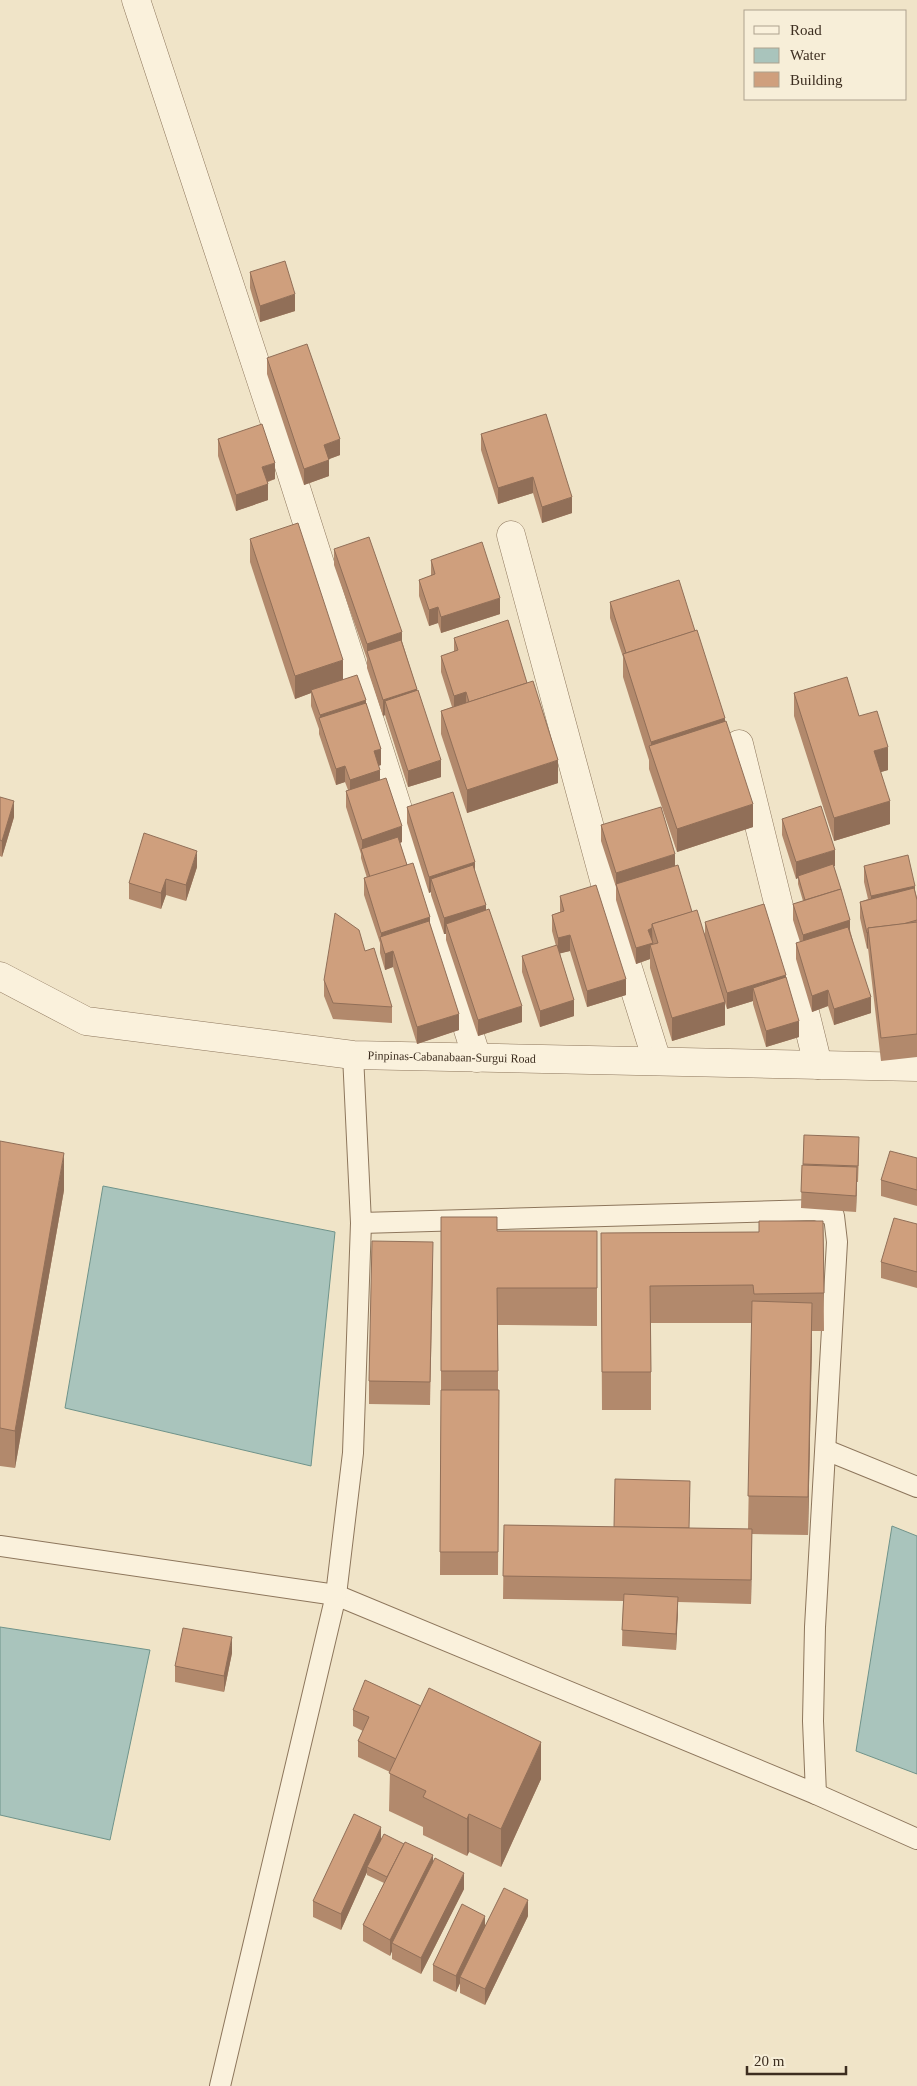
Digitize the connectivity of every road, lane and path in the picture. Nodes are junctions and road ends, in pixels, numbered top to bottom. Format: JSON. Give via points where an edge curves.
{"nodes":[{"id":1,"x":136,"y":0,"type":"edge"},
{"id":2,"x":511,"y":535,"type":"dead end"},
{"id":3,"x":739,"y":744,"type":"dead end"},
{"id":4,"x":0,"y":976,"type":"edge"},
{"id":5,"x":353,"y":1055,"type":"junction"},
{"id":6,"x":477,"y":1058,"type":"junction"},
{"id":7,"x":657,"y":1061,"type":"junction"},
{"id":8,"x":818,"y":1065,"type":"junction"},
{"id":9,"x":917,"y":1067,"type":"edge"},
{"id":10,"x":361,"y":1223,"type":"junction"},
{"id":11,"x":826,"y":1450,"type":"junction"},
{"id":12,"x":917,"y":1487,"type":"edge"},
{"id":13,"x":0,"y":1546,"type":"edge"},
{"id":14,"x":336,"y":1595,"type":"junction"},
{"id":15,"x":816,"y":1794,"type":"junction"},
{"id":16,"x":917,"y":1839,"type":"edge"},
{"id":17,"x":220,"y":2086,"type":"edge"}],
"edges":[{"from":1,"to":6,"type":"street","via":[[280,438]]},
{"from":2,"to":7,"type":"street","via":[[627,965]]},
{"from":3,"to":8,"type":"street"},
{"from":4,"to":5,"type":"street","name":"Pinpinas-Cabanabaan-Surgui Road","via":[[86,1021]]},
{"from":5,"to":6,"type":"street","name":"Pinpinas-Cabanabaan-Surgui Road"},
{"from":5,"to":10,"type":"lane"},
{"from":6,"to":7,"type":"street","name":"Pinpinas-Cabanabaan-Surgui Road"},
{"from":7,"to":8,"type":"street","name":"Pinpinas-Cabanabaan-Surgui Road"},
{"from":8,"to":9,"type":"street","name":"Pinpinas-Cabanabaan-Surgui Road"},
{"from":10,"to":11,"type":"lane","via":[[815,1210],[834,1216],[837,1242]]},
{"from":10,"to":14,"type":"lane","via":[[353,1453]]},
{"from":11,"to":12,"type":"lane"},
{"from":11,"to":15,"type":"lane","via":[[815,1627],[813,1721]]},
{"from":13,"to":14,"type":"lane"},
{"from":14,"to":15,"type":"lane"},
{"from":14,"to":17,"type":"lane"},
{"from":15,"to":16,"type":"lane"}]}
